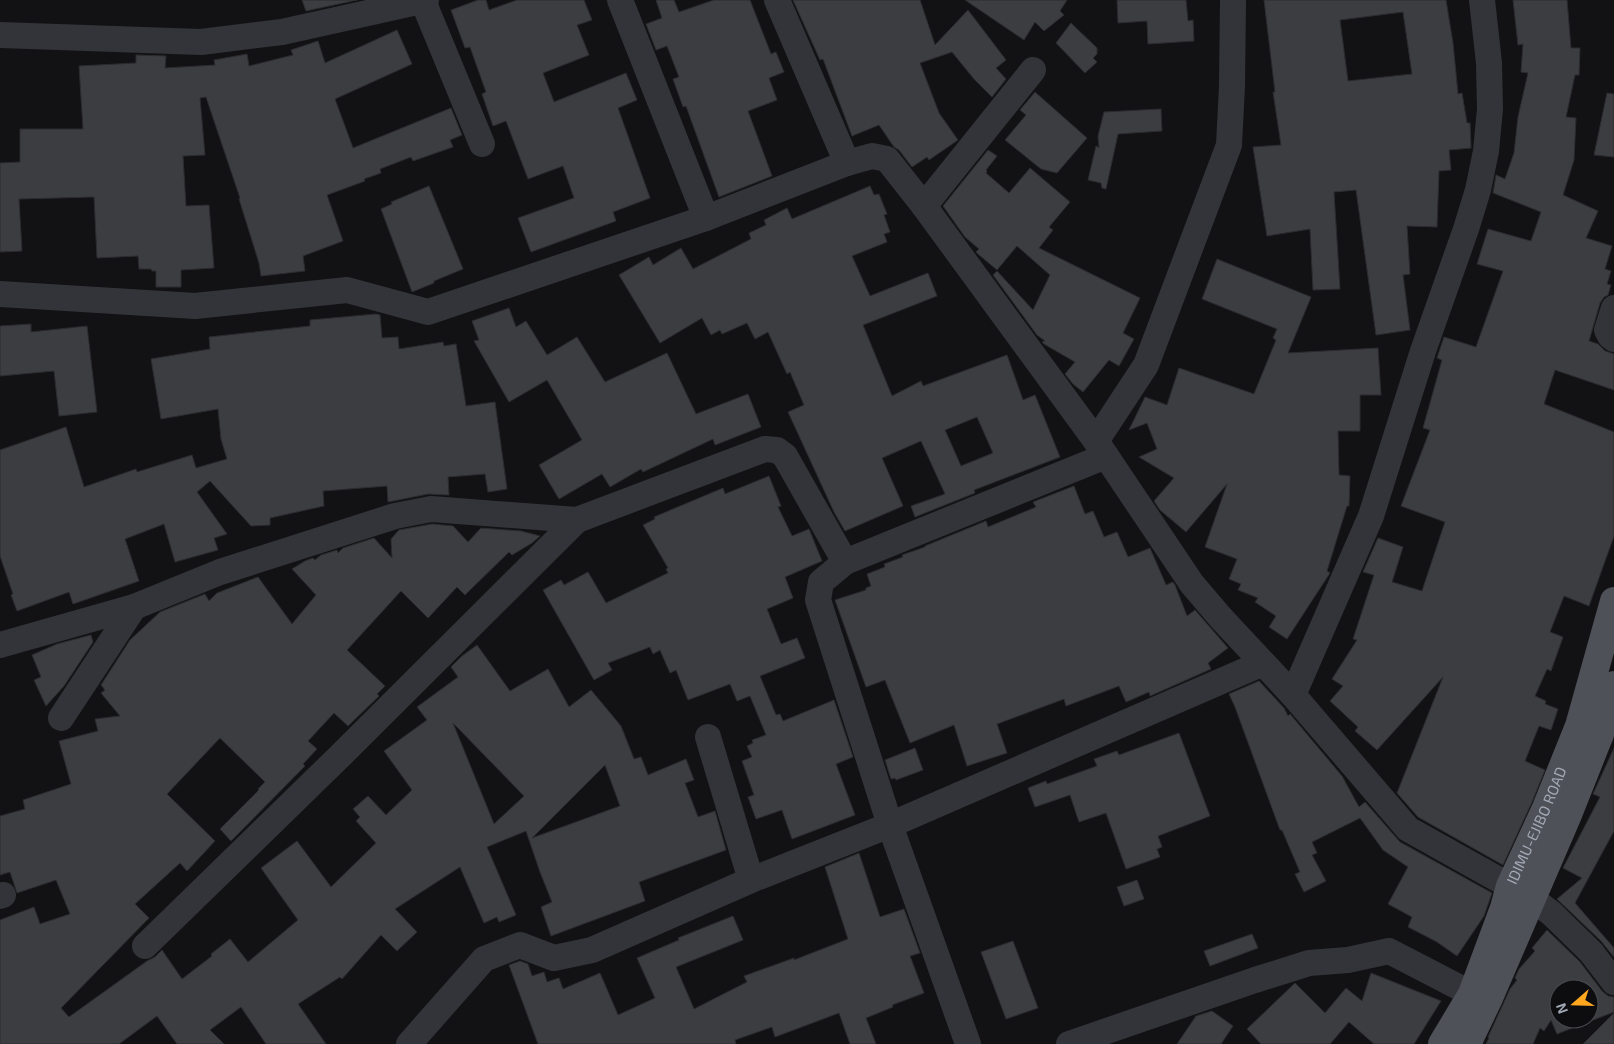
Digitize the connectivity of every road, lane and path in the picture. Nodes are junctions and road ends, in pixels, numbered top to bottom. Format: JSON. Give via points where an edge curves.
{"nodes":[{"id":1,"x":424,"y":0,"type":"edge"},
{"id":2,"x":620,"y":0,"type":"edge"},
{"id":3,"x":777,"y":0,"type":"edge"},
{"id":4,"x":1233,"y":0,"type":"edge"},
{"id":5,"x":1482,"y":0,"type":"edge"},
{"id":6,"x":0,"y":36,"type":"edge"},
{"id":7,"x":1033,"y":70,"type":"dead end"},
{"id":8,"x":482,"y":144,"type":"dead end"},
{"id":9,"x":848,"y":163,"type":"junction"},
{"id":10,"x":924,"y":206,"type":"junction"},
{"id":11,"x":706,"y":218,"type":"junction"},
{"id":12,"x":0,"y":294,"type":"edge"},
{"id":13,"x":1614,"y":308,"type":"edge"},
{"id":14,"x":1614,"y":338,"type":"edge"},
{"id":15,"x":1101,"y":448,"type":"junction"},
{"id":16,"x":577,"y":520,"type":"junction"},
{"id":17,"x":845,"y":562,"type":"junction"},
{"id":18,"x":1614,"y":601,"type":"edge"},
{"id":19,"x":134,"y":607,"type":"junction"},
{"id":20,"x":0,"y":645,"type":"edge"},
{"id":21,"x":1263,"y":663,"type":"junction"},
{"id":22,"x":1614,"y":685,"type":"edge"},
{"id":23,"x":1293,"y":695,"type":"junction"},
{"id":24,"x":61,"y":718,"type":"dead end"},
{"id":25,"x":708,"y":737,"type":"dead end"},
{"id":26,"x":890,"y":825,"type":"junction"},
{"id":27,"x":751,"y":880,"type":"junction"},
{"id":28,"x":1520,"y":892,"type":"junction"},
{"id":29,"x":145,"y":946,"type":"dead end"},
{"id":30,"x":1614,"y":982,"type":"edge"},
{"id":31,"x":1472,"y":994,"type":"junction"},
{"id":32,"x":1086,"y":1042,"type":"edge"},
{"id":33,"x":409,"y":1044,"type":"edge"},
{"id":34,"x":968,"y":1044,"type":"edge"},
{"id":35,"x":1442,"y":1044,"type":"edge"},
{"id":36,"x":1466,"y":1044,"type":"edge"}],
"edges":[{"from":1,"to":6,"type":"street","via":[[282,32],[201,42]]},
{"from":1,"to":8,"type":"street"},
{"from":2,"to":11,"type":"street"},
{"from":3,"to":9,"type":"street"},
{"from":4,"to":15,"type":"street","via":[[1229,145],[1146,365]]},
{"from":5,"to":23,"type":"street","via":[[1490,109],[1478,190],[1371,516]]},
{"from":7,"to":10,"type":"street"},
{"from":9,"to":10,"type":"street","via":[[872,156],[887,159]]},
{"from":9,"to":11,"type":"street"},
{"from":10,"to":15,"type":"street"},
{"from":11,"to":12,"type":"street","via":[[428,312],[347,290],[195,306]]},
{"from":13,"to":14,"type":"street","via":[[1607,330]]},
{"from":15,"to":17,"type":"street"},
{"from":15,"to":21,"type":"street","via":[[1192,584]]},
{"from":16,"to":17,"type":"street","via":[[765,449],[777,450],[785,456]]},
{"from":16,"to":19,"type":"street","via":[[431,509],[395,516],[220,572]]},
{"from":16,"to":29,"type":"street"},
{"from":17,"to":26,"type":"street","via":[[821,582],[818,600]]},
{"from":18,"to":28,"type":"main road","name":"IDIMU-EJIBO ROAD","via":[[1579,726],[1546,808]]},
{"from":19,"to":20,"type":"street"},
{"from":19,"to":24,"type":"street"},
{"from":21,"to":23,"type":"street"},
{"from":21,"to":26,"type":"street"},
{"from":22,"to":28,"type":"main road","name":"IDIMU-EJIBO ROAD","via":[[1600,734],[1567,817]]},
{"from":23,"to":28,"type":"street","via":[[1408,829]]},
{"from":25,"to":27,"type":"street"},
{"from":26,"to":27,"type":"street"},
{"from":26,"to":34,"type":"street"},
{"from":27,"to":33,"type":"street","via":[[592,950],[554,958],[520,945],[484,958]]},
{"from":28,"to":30,"type":"street","via":[[1550,913],[1591,952]]},
{"from":28,"to":31,"type":"main road","name":"IDIMU-EJIBO ROAD","via":[[1504,908]]},
{"from":28,"to":36,"type":"main road","name":"IDIMU-EJIBO ROAD","via":[[1525,916]]},
{"from":31,"to":32,"type":"street","via":[[1389,951],[1309,964],[1255,980]]},
{"from":31,"to":35,"type":"main road","name":"IDIMU-EJIBO ROAD"}]}
